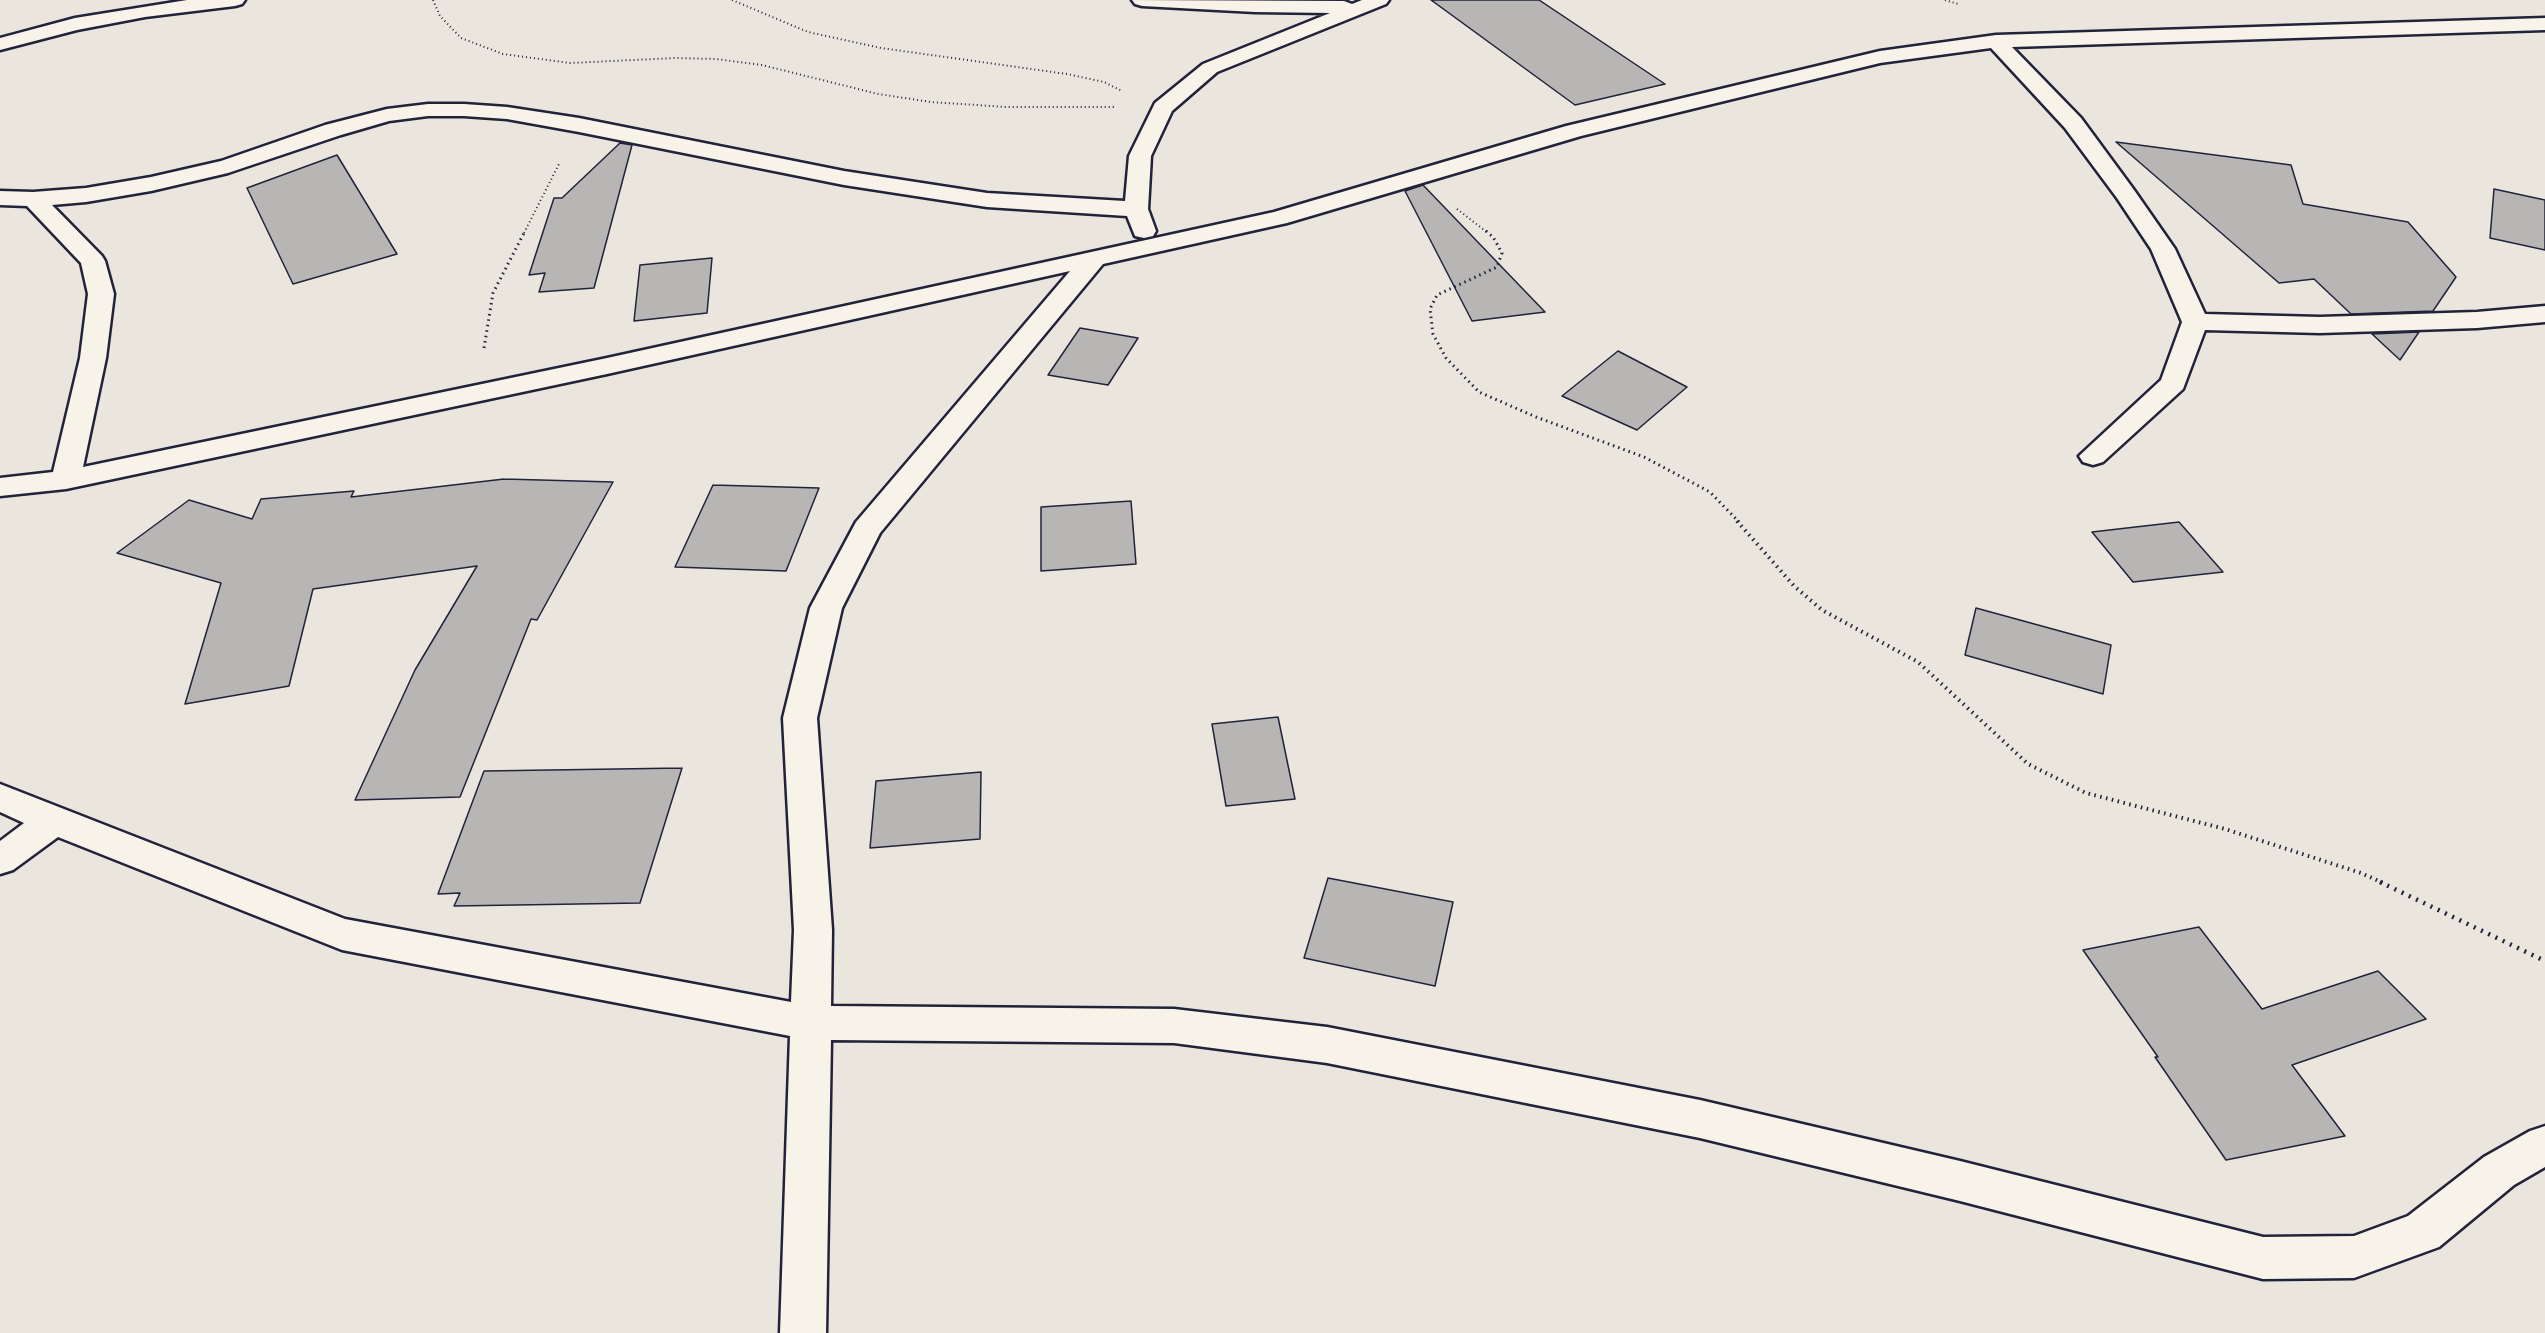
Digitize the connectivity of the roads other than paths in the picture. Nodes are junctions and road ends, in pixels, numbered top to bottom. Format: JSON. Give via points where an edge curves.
{"nodes":[{"id":1,"x":235,"y":0,"type":"edge"},
{"id":2,"x":1142,"y":0,"type":"edge"},
{"id":3,"x":1370,"y":4,"type":"edge"},
{"id":4,"x":2545,"y":24,"type":"edge"},
{"id":5,"x":1996,"y":41,"type":"junction"},
{"id":6,"x":0,"y":44,"type":"edge"},
{"id":7,"x":0,"y":198,"type":"edge"},
{"id":8,"x":33,"y":200,"type":"junction"},
{"id":9,"x":1136,"y":209,"type":"junction"},
{"id":10,"x":1151,"y":247,"type":"junction"},
{"id":11,"x":1095,"y":258,"type":"junction"},
{"id":12,"x":2545,"y":314,"type":"edge"},
{"id":13,"x":2195,"y":322,"type":"junction"},
{"id":14,"x":2093,"y":456,"type":"dead end"},
{"id":15,"x":66,"y":480,"type":"junction"},
{"id":16,"x":0,"y":487,"type":"edge"},
{"id":17,"x":0,"y":797,"type":"edge"},
{"id":18,"x":54,"y":821,"type":"junction"},
{"id":19,"x":0,"y":860,"type":"edge"},
{"id":20,"x":811,"y":1023,"type":"junction"},
{"id":21,"x":2545,"y":1145,"type":"edge"},
{"id":22,"x":803,"y":1333,"type":"edge"}],
"edges":[{"from":1,"to":6,"type":"street","via":[[75,24]]},
{"from":2,"to":3,"type":"street","via":[[1255,6]]},
{"from":3,"to":9,"type":"street","via":[[1210,68],[1163,108],[1140,156]]},
{"from":4,"to":5,"type":"street"},
{"from":5,"to":10,"type":"street","via":[[1880,57],[1778,81],[1574,131],[1279,218]]},
{"from":5,"to":13,"type":"street","via":[[2073,123],[2126,195],[2163,249]]},
{"from":7,"to":8,"type":"street"},
{"from":8,"to":9,"type":"street","via":[[151,184],[228,166],[387,115],[464,110],[579,125],[844,178],[976,199]]},
{"from":8,"to":15,"type":"street","via":[[93,261],[101,294],[93,358]]},
{"from":9,"to":10,"type":"street"},
{"from":10,"to":11,"type":"street"},
{"from":11,"to":15,"type":"street"},
{"from":11,"to":20,"type":"street","via":[[867,529],[826,608],[800,717],[813,930]]},
{"from":12,"to":13,"type":"street","via":[[2320,325]]},
{"from":13,"to":14,"type":"street","via":[[2173,383]]},
{"from":15,"to":16,"type":"street"},
{"from":17,"to":18,"type":"street"},
{"from":18,"to":19,"type":"street"},
{"from":18,"to":20,"type":"street","via":[[342,934]]},
{"from":20,"to":21,"type":"street","via":[[1174,1026],[1327,1045],[1700,1119],[2263,1258],[2354,1257],[2423,1232],[2499,1171]]},
{"from":20,"to":22,"type":"street"}]}
